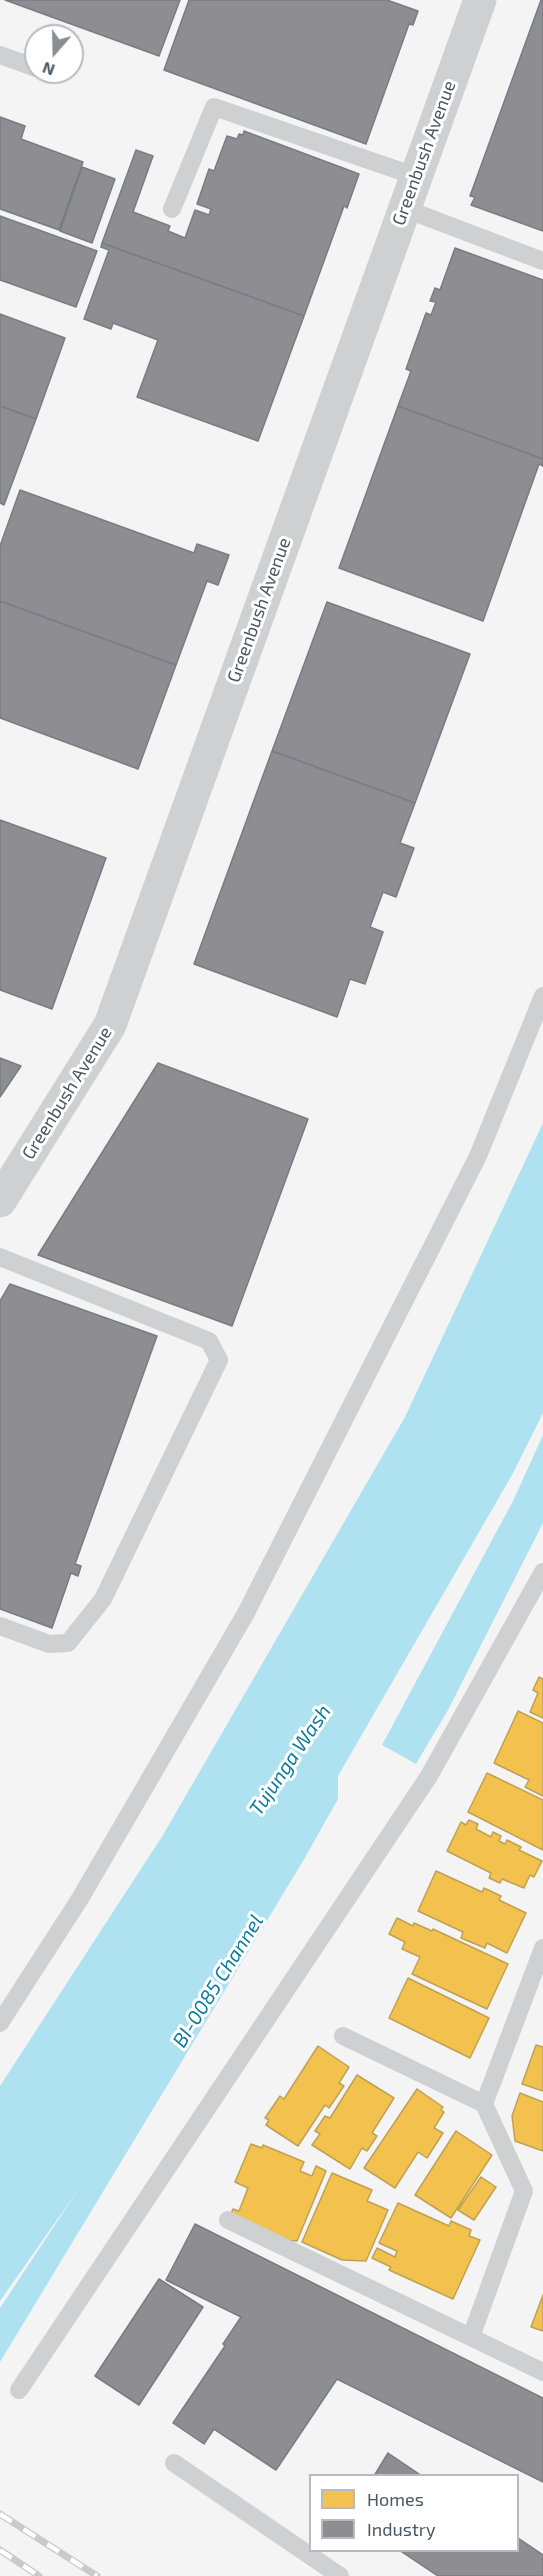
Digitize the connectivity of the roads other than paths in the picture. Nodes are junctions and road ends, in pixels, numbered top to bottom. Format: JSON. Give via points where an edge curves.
{"nodes":[{"id":1,"x":480,"y":0,"type":"edge"},
{"id":2,"x":0,"y":55,"type":"edge"},
{"id":3,"x":24,"y":64,"type":"edge"},
{"id":4,"x":415,"y":176,"type":"junction"},
{"id":5,"x":172,"y":208,"type":"dead end"},
{"id":6,"x":403,"y":208,"type":"junction"},
{"id":7,"x":543,"y":261,"type":"edge"},
{"id":8,"x":543,"y":996,"type":"edge"},
{"id":9,"x":0,"y":1201,"type":"edge"},
{"id":10,"x":0,"y":1257,"type":"edge"},
{"id":11,"x":543,"y":1572,"type":"edge"},
{"id":12,"x":0,"y":1626,"type":"edge"},
{"id":13,"x":543,"y":1948,"type":"edge"},
{"id":14,"x":0,"y":2023,"type":"edge"},
{"id":15,"x":343,"y":2036,"type":"dead end"},
{"id":16,"x":484,"y":2104,"type":"junction"},
{"id":17,"x":228,"y":2220,"type":"dead end"},
{"id":18,"x":471,"y":2337,"type":"junction"},
{"id":19,"x":543,"y":2372,"type":"edge"},
{"id":20,"x":19,"y":2390,"type":"dead end"},
{"id":21,"x":174,"y":2463,"type":"dead end"},
{"id":22,"x":340,"y":2576,"type":"edge"}],
"edges":[{"from":1,"to":4,"type":"street","name":"Greenbush Avenue"},
{"from":2,"to":3,"type":"lane"},
{"from":4,"to":5,"type":"lane","via":[[214,107]]},
{"from":4,"to":6,"type":"street","name":"Greenbush Avenue"},
{"from":6,"to":7,"type":"lane"},
{"from":6,"to":9,"type":"street","name":"Greenbush Avenue","via":[[110,1024]]},
{"from":8,"to":14,"type":"lane","via":[[478,1156],[246,1613],[81,1897]]},
{"from":10,"to":12,"type":"lane","via":[[209,1341],[219,1360],[103,1599],[68,1643],[49,1644]]},
{"from":11,"to":20,"type":"lane","via":[[429,1776]]},
{"from":13,"to":16,"type":"lane"},
{"from":15,"to":16,"type":"lane"},
{"from":16,"to":18,"type":"lane","via":[[524,2191]]},
{"from":17,"to":18,"type":"lane"},
{"from":18,"to":19,"type":"lane"},
{"from":21,"to":22,"type":"lane"}]}
